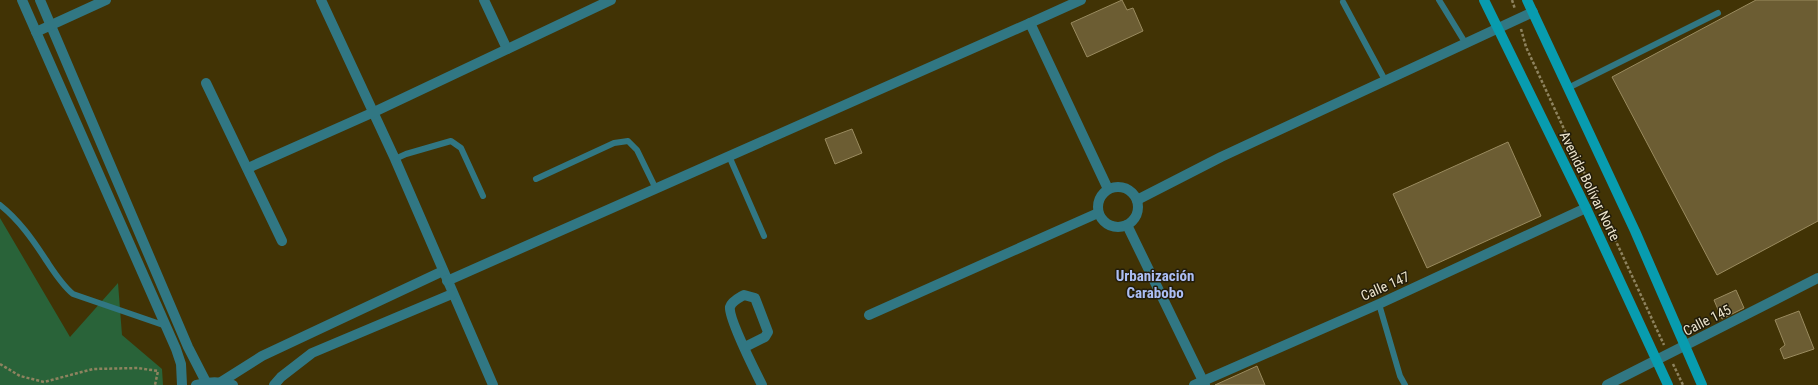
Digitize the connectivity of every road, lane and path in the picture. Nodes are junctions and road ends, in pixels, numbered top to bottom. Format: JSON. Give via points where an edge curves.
{"nodes":[{"id":1,"x":22,"y":0,"type":"edge"},
{"id":2,"x":40,"y":0,"type":"edge"},
{"id":3,"x":106,"y":0,"type":"edge"},
{"id":4,"x":321,"y":0,"type":"edge"},
{"id":5,"x":484,"y":0,"type":"edge"},
{"id":6,"x":611,"y":0,"type":"edge"},
{"id":7,"x":1081,"y":0,"type":"edge"},
{"id":8,"x":1439,"y":0,"type":"edge"},
{"id":9,"x":1484,"y":0,"type":"edge"},
{"id":10,"x":1512,"y":0,"type":"edge"},
{"id":11,"x":1527,"y":0,"type":"edge"},
{"id":12,"x":1343,"y":2,"type":"dead end"},
{"id":13,"x":1533,"y":12,"type":"junction"},
{"id":14,"x":1516,"y":13,"type":"dead end"},
{"id":15,"x":1718,"y":13,"type":"dead end"},
{"id":16,"x":1030,"y":23,"type":"junction"},
{"id":17,"x":51,"y":25,"type":"junction"},
{"id":18,"x":1520,"y":27,"type":"dead end"},
{"id":19,"x":1497,"y":28,"type":"junction"},
{"id":20,"x":36,"y":32,"type":"junction"},
{"id":21,"x":1466,"y":44,"type":"junction"},
{"id":22,"x":507,"y":49,"type":"junction"},
{"id":23,"x":1386,"y":82,"type":"junction"},
{"id":24,"x":206,"y":83,"type":"dead end"},
{"id":25,"x":1568,"y":88,"type":"junction"},
{"id":26,"x":374,"y":112,"type":"junction"},
{"id":27,"x":729,"y":156,"type":"junction"},
{"id":28,"x":395,"y":159,"type":"junction"},
{"id":29,"x":248,"y":168,"type":"junction"},
{"id":30,"x":536,"y":179,"type":"dead end"},
{"id":31,"x":656,"y":189,"type":"junction"},
{"id":32,"x":1108,"y":189,"type":"junction"},
{"id":33,"x":483,"y":196,"type":"dead end"},
{"id":34,"x":1137,"y":200,"type":"junction"},
{"id":35,"x":0,"y":205,"type":"edge"},
{"id":36,"x":1586,"y":208,"type":"junction"},
{"id":37,"x":1098,"y":213,"type":"junction"},
{"id":38,"x":1127,"y":226,"type":"junction"},
{"id":39,"x":764,"y":236,"type":"dead end"},
{"id":40,"x":282,"y":241,"type":"dead end"},
{"id":41,"x":445,"y":276,"type":"junction"},
{"id":42,"x":1818,"y":278,"type":"edge"},
{"id":43,"x":452,"y":294,"type":"junction"},
{"id":44,"x":1379,"y":304,"type":"junction"},
{"id":45,"x":869,"y":315,"type":"dead end"},
{"id":46,"x":166,"y":326,"type":"junction"},
{"id":47,"x":745,"y":347,"type":"junction"},
{"id":48,"x":1684,"y":347,"type":"junction"},
{"id":49,"x":1665,"y":348,"type":"dead end"},
{"id":50,"x":1658,"y":361,"type":"junction"},
{"id":51,"x":1672,"y":362,"type":"dead end"},
{"id":52,"x":0,"y":364,"type":"edge"},
{"id":53,"x":206,"y":382,"type":"junction"},
{"id":54,"x":221,"y":382,"type":"junction"},
{"id":55,"x":1204,"y":383,"type":"edge"},
{"id":56,"x":155,"y":385,"type":"edge"},
{"id":57,"x":182,"y":385,"type":"edge"},
{"id":58,"x":196,"y":385,"type":"edge"},
{"id":59,"x":233,"y":385,"type":"edge"},
{"id":60,"x":274,"y":385,"type":"edge"},
{"id":61,"x":493,"y":385,"type":"edge"},
{"id":62,"x":762,"y":385,"type":"edge"},
{"id":63,"x":1194,"y":385,"type":"edge"},
{"id":64,"x":1404,"y":385,"type":"edge"},
{"id":65,"x":1607,"y":385,"type":"edge"},
{"id":66,"x":1668,"y":385,"type":"edge"},
{"id":67,"x":1683,"y":385,"type":"edge"},
{"id":68,"x":1702,"y":385,"type":"edge"}],
"edges":[{"from":1,"to":20,"type":"street"},
{"from":2,"to":17,"type":"street"},
{"from":3,"to":17,"type":"street"},
{"from":4,"to":26,"type":"street"},
{"from":5,"to":22,"type":"street"},
{"from":6,"to":22,"type":"street"},
{"from":7,"to":16,"type":"street"},
{"from":8,"to":21,"type":"lane"},
{"from":9,"to":19,"type":"main road","name":"Avenida Bolívar Norte"},
{"from":10,"to":14,"type":"path"},
{"from":11,"to":13,"type":"main road","name":"Avenida Bolívar Norte"},
{"from":12,"to":23,"type":"lane"},
{"from":13,"to":19,"type":"street"},
{"from":13,"to":25,"type":"main road","name":"Avenida Bolívar Norte"},
{"from":15,"to":25,"type":"lane"},
{"from":16,"to":27,"type":"street"},
{"from":16,"to":32,"type":"street"},
{"from":17,"to":20,"type":"street"},
{"from":17,"to":53,"type":"street","via":[[188,347]]},
{"from":18,"to":49,"type":"path","via":[[1526,47]]},
{"from":19,"to":21,"type":"street"},
{"from":19,"to":36,"type":"main road","name":"Avenida Bolívar Norte"},
{"from":20,"to":46,"type":"street"},
{"from":21,"to":23,"type":"street"},
{"from":22,"to":26,"type":"street"},
{"from":23,"to":34,"type":"street","via":[[1221,157]]},
{"from":24,"to":29,"type":"street"},
{"from":25,"to":48,"type":"main road","name":"Avenida Bolívar Norte","via":[[1635,231]]},
{"from":26,"to":28,"type":"street"},
{"from":26,"to":29,"type":"street"},
{"from":27,"to":31,"type":"street"},
{"from":27,"to":39,"type":"lane"},
{"from":28,"to":33,"type":"lane","via":[[451,141],[461,148]]},
{"from":28,"to":41,"type":"street"},
{"from":29,"to":40,"type":"street"},
{"from":30,"to":31,"type":"lane","via":[[614,143],[628,141],[637,150]]},
{"from":31,"to":41,"type":"street"},
{"from":32,"to":34,"type":"street","via":[[1125,188]]},
{"from":32,"to":37,"type":"street","via":[[1100,197]]},
{"from":34,"to":38,"type":"street","via":[[1138,212]]},
{"from":35,"to":46,"type":"lane","via":[[32,238],[59,279],[74,294]]},
{"from":36,"to":44,"type":"street","name":"Calle 147"},
{"from":36,"to":50,"type":"main road","name":"Avenida Bolívar Norte"},
{"from":37,"to":38,"type":"street","via":[[1109,226]]},
{"from":37,"to":45,"type":"street"},
{"from":38,"to":55,"type":"street"},
{"from":41,"to":43,"type":"street"},
{"from":41,"to":54,"type":"street","via":[[262,356]]},
{"from":42,"to":48,"type":"street","name":"Calle 145"},
{"from":43,"to":60,"type":"street","via":[[312,353]]},
{"from":43,"to":61,"type":"street"},
{"from":44,"to":55,"type":"street","name":"Calle 147"},
{"from":44,"to":64,"type":"lane"},
{"from":46,"to":57,"type":"street","via":[[181,364]]},
{"from":47,"to":47,"type":"street","via":[[765,337],[768,332],[755,298],[744,296],[734,301],[730,307]]},
{"from":47,"to":62,"type":"street"},
{"from":48,"to":50,"type":"street","name":"Calle 145"},
{"from":48,"to":68,"type":"main road","name":"Avenida Bolívar Norte"},
{"from":50,"to":65,"type":"street","name":"Calle 145"},
{"from":50,"to":66,"type":"main road","name":"Avenida Bolívar Norte"},
{"from":51,"to":67,"type":"path"},
{"from":52,"to":56,"type":"path","via":[[20,376],[44,382],[93,369],[138,368],[158,371]]},
{"from":53,"to":54,"type":"street"},
{"from":53,"to":58,"type":"street"},
{"from":54,"to":59,"type":"street"},
{"from":55,"to":63,"type":"street","name":"Calle 147"}]}
